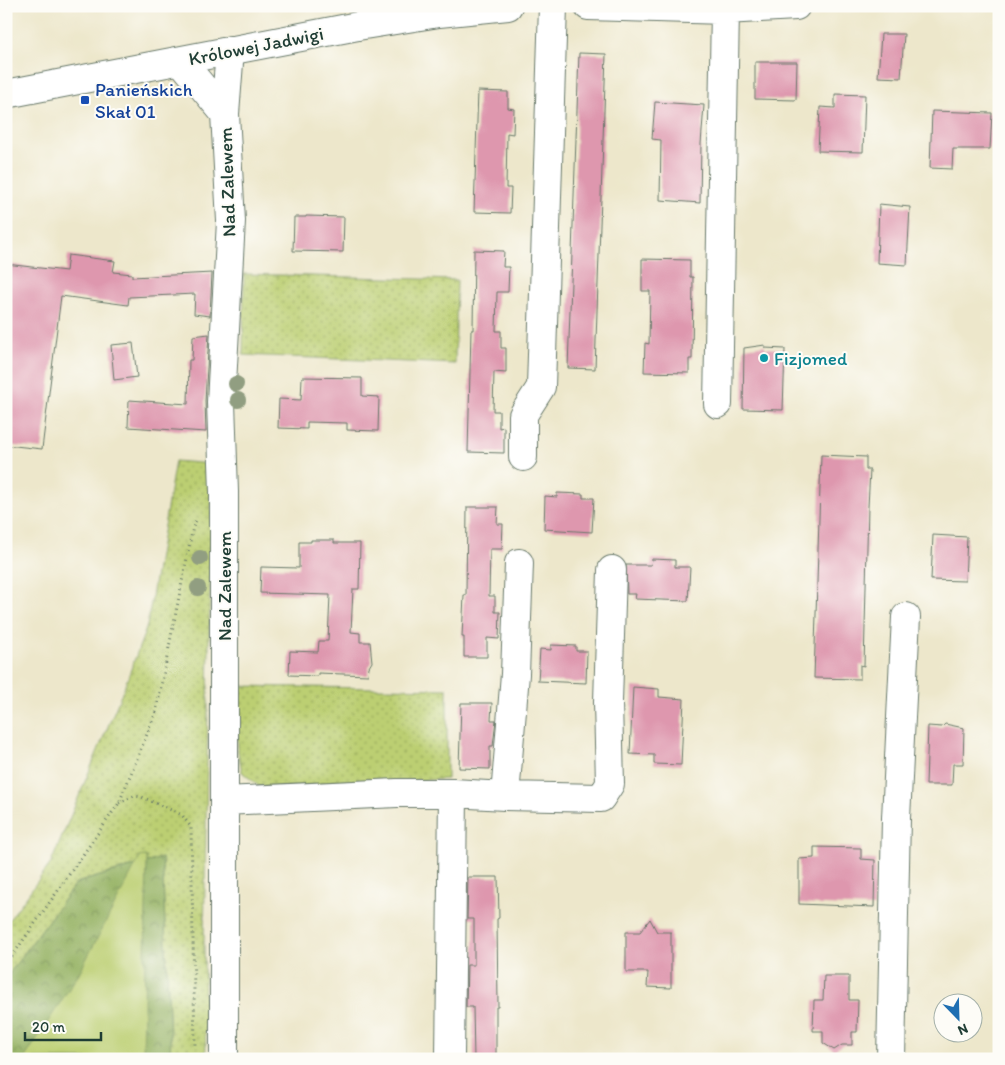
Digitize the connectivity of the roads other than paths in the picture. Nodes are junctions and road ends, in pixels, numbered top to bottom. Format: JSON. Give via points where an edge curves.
{"nodes":[{"id":1,"x":508,"y":6,"type":"edge"},
{"id":2,"x":553,"y":6,"type":"edge"},
{"id":3,"x":588,"y":6,"type":"edge"},
{"id":4,"x":796,"y":6,"type":"edge"},
{"id":5,"x":725,"y":10,"type":"junction"},
{"id":6,"x":230,"y":50,"type":"junction"},
{"id":7,"x":181,"y":61,"type":"junction"},
{"id":8,"x":6,"y":94,"type":"edge"},
{"id":9,"x":225,"y":114,"type":"junction"},
{"id":10,"x":718,"y":404,"type":"dead end"},
{"id":11,"x":523,"y":457,"type":"dead end"},
{"id":12,"x":519,"y":563,"type":"dead end"},
{"id":13,"x":612,"y":570,"type":"dead end"},
{"id":14,"x":906,"y":617,"type":"dead end"},
{"id":15,"x":453,"y":793,"type":"junction"},
{"id":16,"x":505,"y":796,"type":"junction"},
{"id":17,"x":224,"y":801,"type":"junction"},
{"id":18,"x":224,"y":1059,"type":"edge"},
{"id":19,"x":450,"y":1059,"type":"edge"},
{"id":20,"x":891,"y":1059,"type":"edge"}],
"edges":[{"from":1,"to":6,"type":"street","name":"Królowej Jadwigi","via":[[393,20]]},
{"from":2,"to":11,"type":"street","via":[[541,387],[523,415]]},
{"from":3,"to":5,"type":"street"},
{"from":4,"to":5,"type":"street"},
{"from":5,"to":10,"type":"street"},
{"from":6,"to":7,"type":"street","name":"Królowej Jadwigi"},
{"from":6,"to":9,"type":"street","name":"Nad Zalewem"},
{"from":7,"to":8,"type":"street","name":"Królowej Jadwigi"},
{"from":7,"to":9,"type":"street","name":"Nad Zalewem"},
{"from":9,"to":17,"type":"street","name":"Nad Zalewem","via":[[231,221],[221,402]]},
{"from":12,"to":16,"type":"street","via":[[515,674]]},
{"from":13,"to":16,"type":"street","via":[[608,702],[610,784],[601,798]]},
{"from":14,"to":20,"type":"street","via":[[896,818]]},
{"from":15,"to":16,"type":"street"},
{"from":15,"to":17,"type":"street"},
{"from":15,"to":19,"type":"street"},
{"from":17,"to":18,"type":"street","name":"Nad Zalewem"}]}
